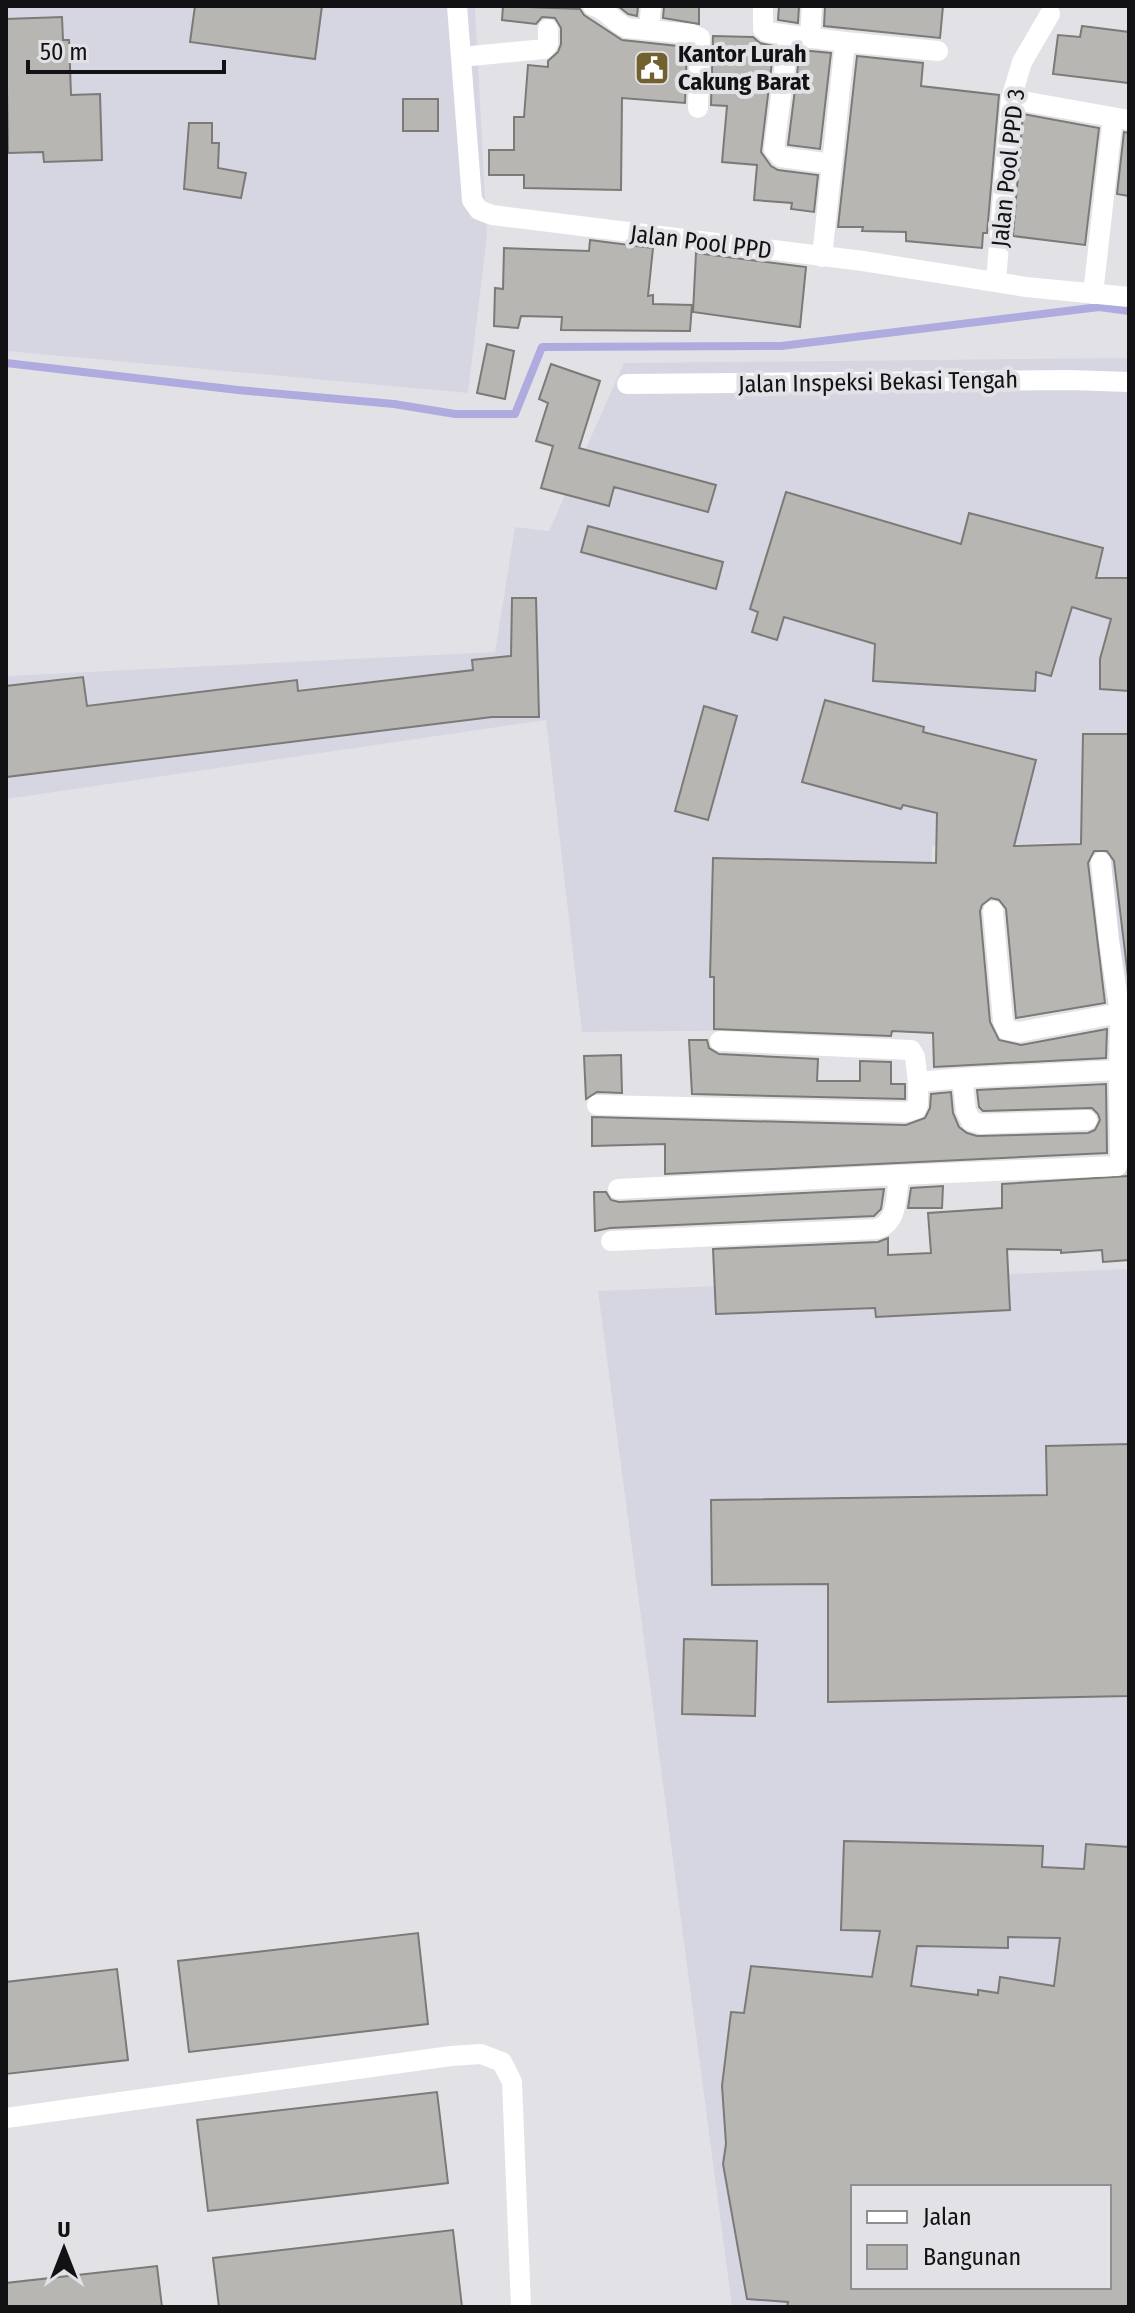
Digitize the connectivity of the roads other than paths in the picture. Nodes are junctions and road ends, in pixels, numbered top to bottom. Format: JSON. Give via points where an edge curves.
{"nodes":[{"id":1,"x":457,"y":6,"type":"edge"},
{"id":2,"x":593,"y":6,"type":"edge"},
{"id":3,"x":651,"y":6,"type":"edge"},
{"id":4,"x":763,"y":6,"type":"edge"},
{"id":5,"x":812,"y":6,"type":"edge"},
{"id":6,"x":1050,"y":14,"type":"dead end"},
{"id":7,"x":548,"y":29,"type":"dead end"},
{"id":8,"x":649,"y":30,"type":"junction"},
{"id":9,"x":789,"y":35,"type":"junction"},
{"id":10,"x":810,"y":38,"type":"junction"},
{"id":11,"x":845,"y":42,"type":"junction"},
{"id":12,"x":938,"y":51,"type":"dead end"},
{"id":13,"x":461,"y":57,"type":"junction"},
{"id":14,"x":1011,"y":99,"type":"junction"},
{"id":15,"x":698,"y":108,"type":"dead end"},
{"id":16,"x":1121,"y":118,"type":"edge"},
{"id":17,"x":832,"y":164,"type":"junction"},
{"id":18,"x":822,"y":257,"type":"junction"},
{"id":19,"x":996,"y":281,"type":"junction"},
{"id":20,"x":1093,"y":294,"type":"junction"},
{"id":21,"x":1129,"y":297,"type":"edge"},
{"id":22,"x":1129,"y":382,"type":"edge"},
{"id":23,"x":627,"y":384,"type":"dead end"},
{"id":24,"x":1101,"y":862,"type":"dead end"},
{"id":25,"x":993,"y":911,"type":"dead end"},
{"id":26,"x":1120,"y":1013,"type":"junction"},
{"id":27,"x":720,"y":1041,"type":"dead end"},
{"id":28,"x":962,"y":1078,"type":"junction"},
{"id":29,"x":1122,"y":1079,"type":"edge"},
{"id":30,"x":918,"y":1082,"type":"junction"},
{"id":31,"x":597,"y":1105,"type":"dead end"},
{"id":32,"x":1087,"y":1120,"type":"dead end"},
{"id":33,"x":899,"y":1175,"type":"junction"},
{"id":34,"x":618,"y":1189,"type":"dead end"},
{"id":35,"x":611,"y":1241,"type":"dead end"},
{"id":36,"x":6,"y":2118,"type":"edge"},
{"id":37,"x":521,"y":2307,"type":"edge"}],
"edges":[{"from":1,"to":13,"type":"street","name":"Jalan Pool PPD"},
{"from":2,"to":8,"type":"street","via":[[604,9],[617,24]]},
{"from":3,"to":8,"type":"street"},
{"from":4,"to":9,"type":"street","via":[[763,29]]},
{"from":5,"to":10,"type":"street"},
{"from":6,"to":14,"type":"street","name":"Jalan Pool PPD 3","via":[[1022,62]]},
{"from":7,"to":13,"type":"street","via":[[544,49]]},
{"from":8,"to":15,"type":"street","via":[[700,38]]},
{"from":9,"to":10,"type":"street"},
{"from":9,"to":17,"type":"street","via":[[774,149],[781,157]]},
{"from":10,"to":11,"type":"street"},
{"from":11,"to":12,"type":"street"},
{"from":11,"to":17,"type":"street"},
{"from":13,"to":18,"type":"street","name":"Jalan Pool PPD","via":[[472,200],[479,210]]},
{"from":14,"to":16,"type":"street"},
{"from":14,"to":19,"type":"street","name":"Jalan Pool PPD 3"},
{"from":16,"to":20,"type":"street"},
{"from":17,"to":18,"type":"street"},
{"from":18,"to":19,"type":"street","name":"Jalan Pool PPD"},
{"from":19,"to":20,"type":"street","name":"Jalan Pool PPD"},
{"from":20,"to":21,"type":"street","name":"Jalan Pool PPD"},
{"from":22,"to":23,"type":"street","name":"Jalan Inspeksi Bekasi Tengah"},
{"from":24,"to":26,"type":"street"},
{"from":25,"to":26,"type":"street","via":[[1007,1030]]},
{"from":26,"to":29,"type":"street"},
{"from":27,"to":30,"type":"street","via":[[911,1050]]},
{"from":28,"to":29,"type":"street"},
{"from":28,"to":30,"type":"street"},
{"from":28,"to":32,"type":"street","via":[[971,1121]]},
{"from":29,"to":33,"type":"street","via":[[1117,1166]]},
{"from":30,"to":31,"type":"street","via":[[918,1104],[912,1111]]},
{"from":33,"to":34,"type":"street"},
{"from":33,"to":35,"type":"street","via":[[892,1220],[877,1229]]},
{"from":36,"to":37,"type":"street","via":[[481,2054],[502,2062],[512,2082]]}]}
